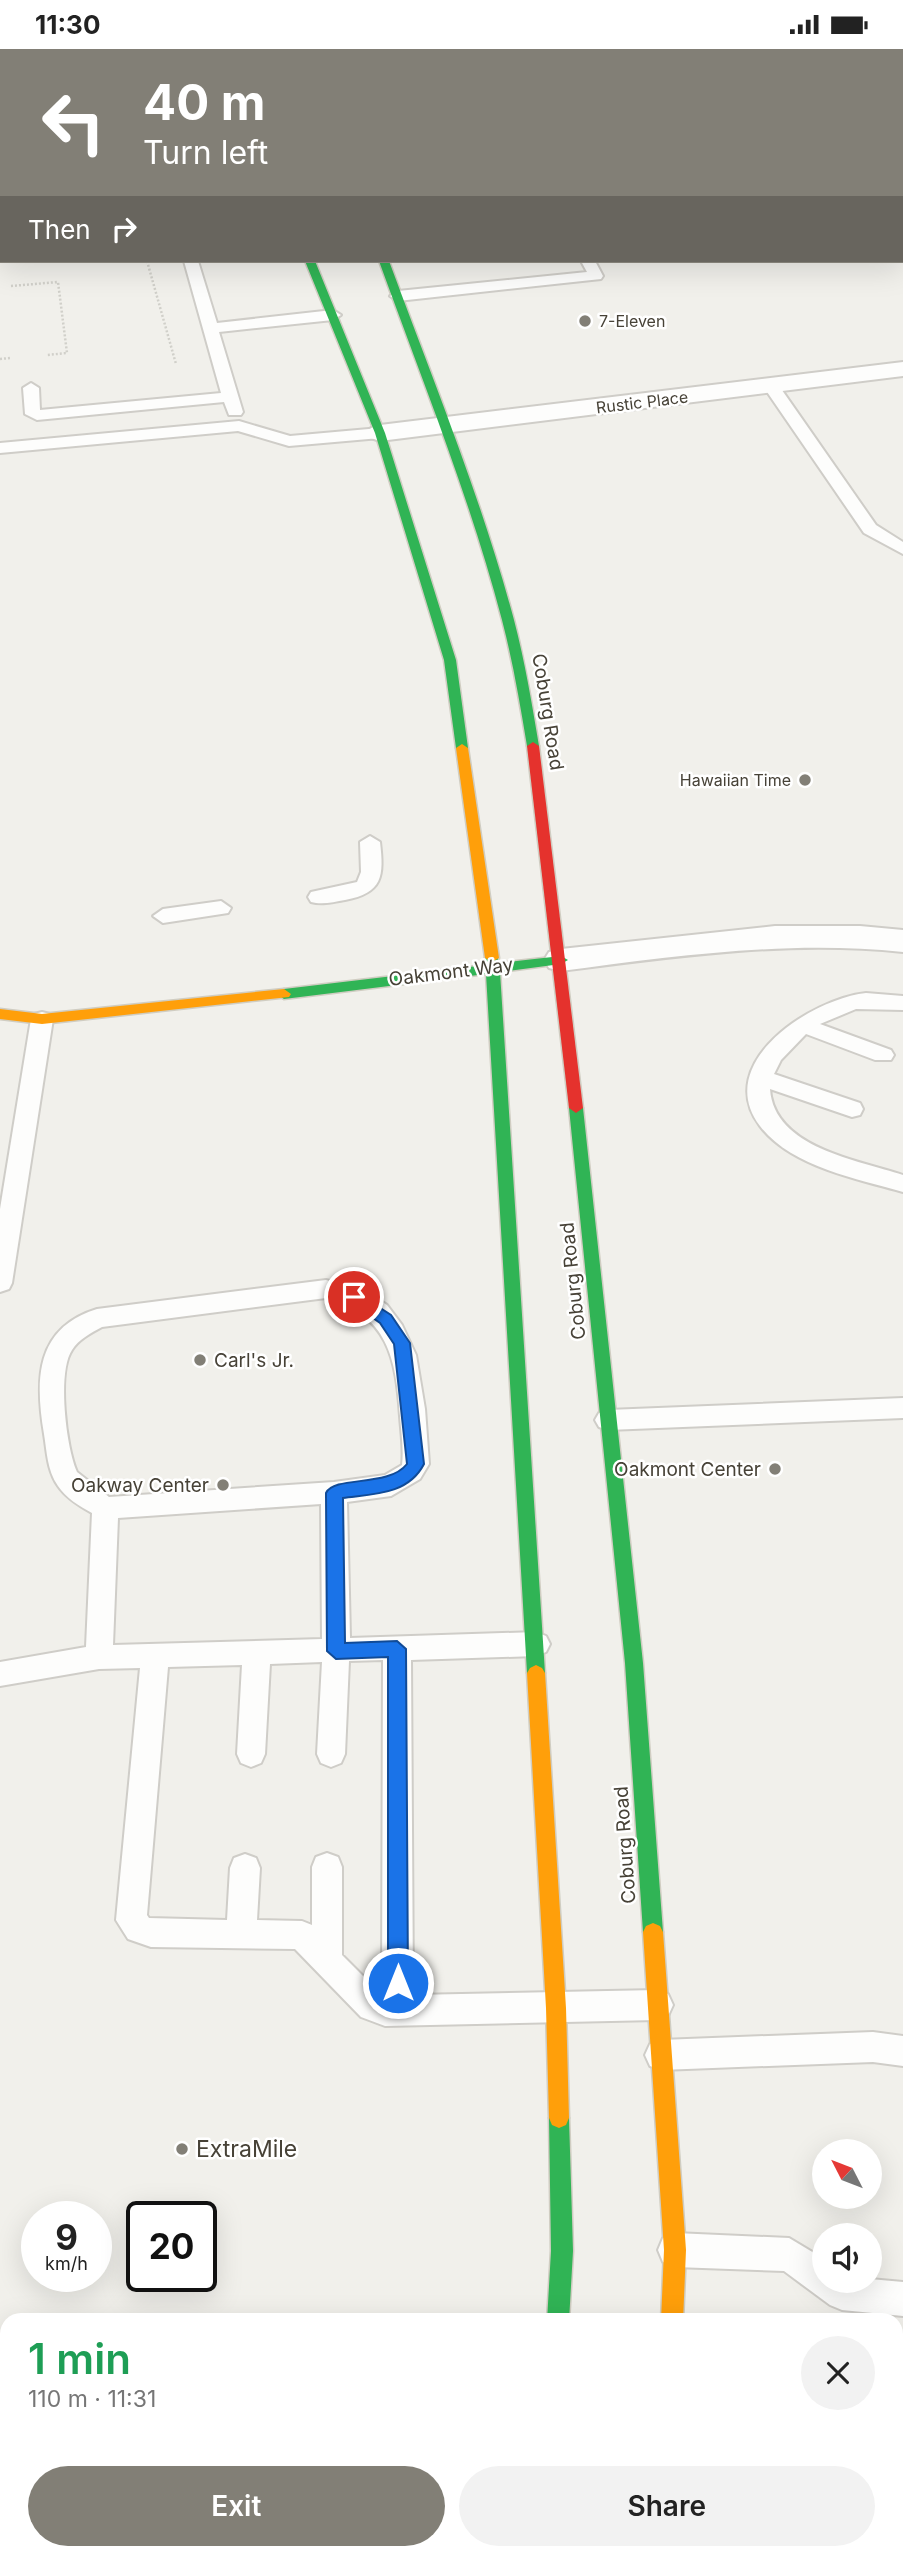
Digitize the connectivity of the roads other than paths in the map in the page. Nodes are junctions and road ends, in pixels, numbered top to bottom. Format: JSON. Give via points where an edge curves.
{"nodes":[{"id":1,"x":192,"y":263,"type":"edge"},
{"id":2,"x":311,"y":263,"type":"edge"},
{"id":3,"x":385,"y":263,"type":"edge"},
{"id":4,"x":589,"y":263,"type":"edge"},
{"id":5,"x":398,"y":296,"type":"junction"},
{"id":6,"x":333,"y":315,"type":"junction"},
{"id":7,"x":211,"y":328,"type":"junction"},
{"id":8,"x":903,"y":369,"type":"edge"},
{"id":9,"x":771,"y":386,"type":"junction"},
{"id":10,"x":31,"y":389,"type":"dead end"},
{"id":11,"x":230,"y":397,"type":"junction"},
{"id":12,"x":239,"y":426,"type":"junction"},
{"id":13,"x":443,"y":426,"type":"junction"},
{"id":14,"x":380,"y":433,"type":"junction"},
{"id":15,"x":0,"y":448,"type":"edge"},
{"id":16,"x":903,"y":549,"type":"edge"},
{"id":17,"x":370,"y":842,"type":"dead end"},
{"id":18,"x":318,"y":897,"type":"dead end"},
{"id":19,"x":221,"y":908,"type":"dead end"},
{"id":20,"x":163,"y":916,"type":"dead end"},
{"id":21,"x":903,"y":941,"type":"edge"},
{"id":22,"x":561,"y":960,"type":"junction"},
{"id":23,"x":493,"y":965,"type":"junction"},
{"id":24,"x":903,"y":1003,"type":"edge"},
{"id":25,"x":0,"y":1014,"type":"edge"},
{"id":26,"x":42,"y":1019,"type":"junction"},
{"id":27,"x":802,"y":1025,"type":"junction"},
{"id":28,"x":883,"y":1055,"type":"dead end"},
{"id":29,"x":762,"y":1079,"type":"junction"},
{"id":30,"x":852,"y":1109,"type":"dead end"},
{"id":31,"x":903,"y":1184,"type":"edge"},
{"id":32,"x":0,"y":1283,"type":"edge"},
{"id":33,"x":903,"y":1408,"type":"edge"},
{"id":34,"x":608,"y":1420,"type":"junction"},
{"id":35,"x":334,"y":1493,"type":"junction"},
{"id":36,"x":105,"y":1508,"type":"junction"},
{"id":37,"x":536,"y":1644,"type":"junction"},
{"id":38,"x":397,"y":1649,"type":"junction"},
{"id":39,"x":336,"y":1651,"type":"junction"},
{"id":40,"x":257,"y":1654,"type":"junction"},
{"id":41,"x":155,"y":1656,"type":"junction"},
{"id":42,"x":99,"y":1657,"type":"junction"},
{"id":43,"x":0,"y":1674,"type":"edge"},
{"id":44,"x":251,"y":1754,"type":"dead end"},
{"id":45,"x":331,"y":1754,"type":"dead end"},
{"id":46,"x":327,"y":1867,"type":"dead end"},
{"id":47,"x":245,"y":1868,"type":"dead end"},
{"id":48,"x":241,"y":1933,"type":"junction"},
{"id":49,"x":327,"y":1958,"type":"junction"},
{"id":50,"x":657,"y":2004,"type":"junction"},
{"id":51,"x":556,"y":2008,"type":"junction"},
{"id":52,"x":398,"y":2011,"type":"junction"},
{"id":53,"x":903,"y":2051,"type":"edge"},
{"id":54,"x":661,"y":2055,"type":"junction"},
{"id":55,"x":675,"y":2250,"type":"junction"},
{"id":56,"x":812,"y":2271,"type":"edge"},
{"id":57,"x":874,"y":2293,"type":"edge"},
{"id":58,"x":903,"y":2299,"type":"edge"},
{"id":59,"x":558,"y":2313,"type":"edge"},
{"id":60,"x":673,"y":2313,"type":"edge"}],
"edges":[{"from":1,"to":7,"type":"lane"},
{"from":2,"to":6,"type":"main road"},
{"from":3,"to":5,"type":"main road","name":"Coburg Road"},
{"from":4,"to":5,"type":"lane","via":[[596,276]]},
{"from":5,"to":13,"type":"main road","name":"Coburg Road"},
{"from":6,"to":7,"type":"lane"},
{"from":6,"to":14,"type":"main road"},
{"from":7,"to":11,"type":"lane"},
{"from":8,"to":9,"type":"street","name":"Rustic Place"},
{"from":9,"to":13,"type":"street","name":"Rustic Place"},
{"from":9,"to":16,"type":"lane","via":[[870,529]]},
{"from":10,"to":11,"type":"lane","via":[[32,411],[37,415]]},
{"from":11,"to":12,"type":"lane"},
{"from":12,"to":14,"type":"lane","via":[[289,441]]},
{"from":12,"to":15,"type":"lane"},
{"from":13,"to":14,"type":"street","name":"Rustic Place"},
{"from":13,"to":22,"type":"main road","name":"Coburg Road","via":[[504,597],[519,659]]},
{"from":14,"to":23,"type":"main road","via":[[450,660]]},
{"from":17,"to":18,"type":"lane","via":[[372,878],[358,890]]},
{"from":19,"to":20,"type":"lane"},
{"from":21,"to":22,"type":"street","name":"Oakmont Way","via":[[837,934],[786,935]]},
{"from":22,"to":23,"type":"main road","name":"Oakmont Way"},
{"from":22,"to":34,"type":"main road","name":"Coburg Road"},
{"from":23,"to":26,"type":"main road","name":"Oakmont Way","via":[[301,992]]},
{"from":23,"to":37,"type":"main road"},
{"from":24,"to":27,"type":"lane","via":[[854,1002],[831,1008]]},
{"from":25,"to":26,"type":"main road","name":"Oakmont Way"},
{"from":26,"to":32,"type":"lane"},
{"from":27,"to":28,"type":"lane"},
{"from":27,"to":29,"type":"lane","via":[[775,1052]]},
{"from":29,"to":30,"type":"lane"},
{"from":29,"to":31,"type":"lane","via":[[758,1104],[781,1133],[809,1150]]},
{"from":33,"to":34,"type":"lane"},
{"from":34,"to":50,"type":"main road","name":"Coburg Road","via":[[634,1663]]},
{"from":35,"to":36,"type":"lane"},
{"from":35,"to":36,"type":"lane","via":[[391,1485],[416,1464],[402,1343],[371,1307],[341,1291],[326,1289],[97,1318],[72,1331],[57,1349],[52,1370],[61,1465],[70,1483]]},
{"from":35,"to":39,"type":"lane"},
{"from":36,"to":42,"type":"lane"},
{"from":37,"to":38,"type":"lane"},
{"from":37,"to":51,"type":"main road"},
{"from":38,"to":39,"type":"lane"},
{"from":38,"to":52,"type":"lane"},
{"from":39,"to":40,"type":"lane"},
{"from":39,"to":45,"type":"lane"},
{"from":40,"to":41,"type":"lane"},
{"from":40,"to":44,"type":"lane"},
{"from":41,"to":42,"type":"lane"},
{"from":41,"to":48,"type":"lane","via":[[131,1920],[151,1933]]},
{"from":42,"to":43,"type":"lane"},
{"from":46,"to":49,"type":"lane"},
{"from":47,"to":48,"type":"lane"},
{"from":48,"to":49,"type":"lane","via":[[302,1935]]},
{"from":49,"to":52,"type":"lane","via":[[372,2005]]},
{"from":50,"to":51,"type":"lane"},
{"from":50,"to":54,"type":"main road","name":"Coburg Road"},
{"from":51,"to":52,"type":"lane"},
{"from":51,"to":59,"type":"main road","via":[[562,2251]]},
{"from":53,"to":54,"type":"lane","via":[[873,2047]]},
{"from":54,"to":55,"type":"main road","name":"Coburg Road"},
{"from":55,"to":56,"type":"lane","via":[[789,2255]]},
{"from":55,"to":60,"type":"main road","name":"Coburg Road"},
{"from":57,"to":58,"type":"lane"}]}
